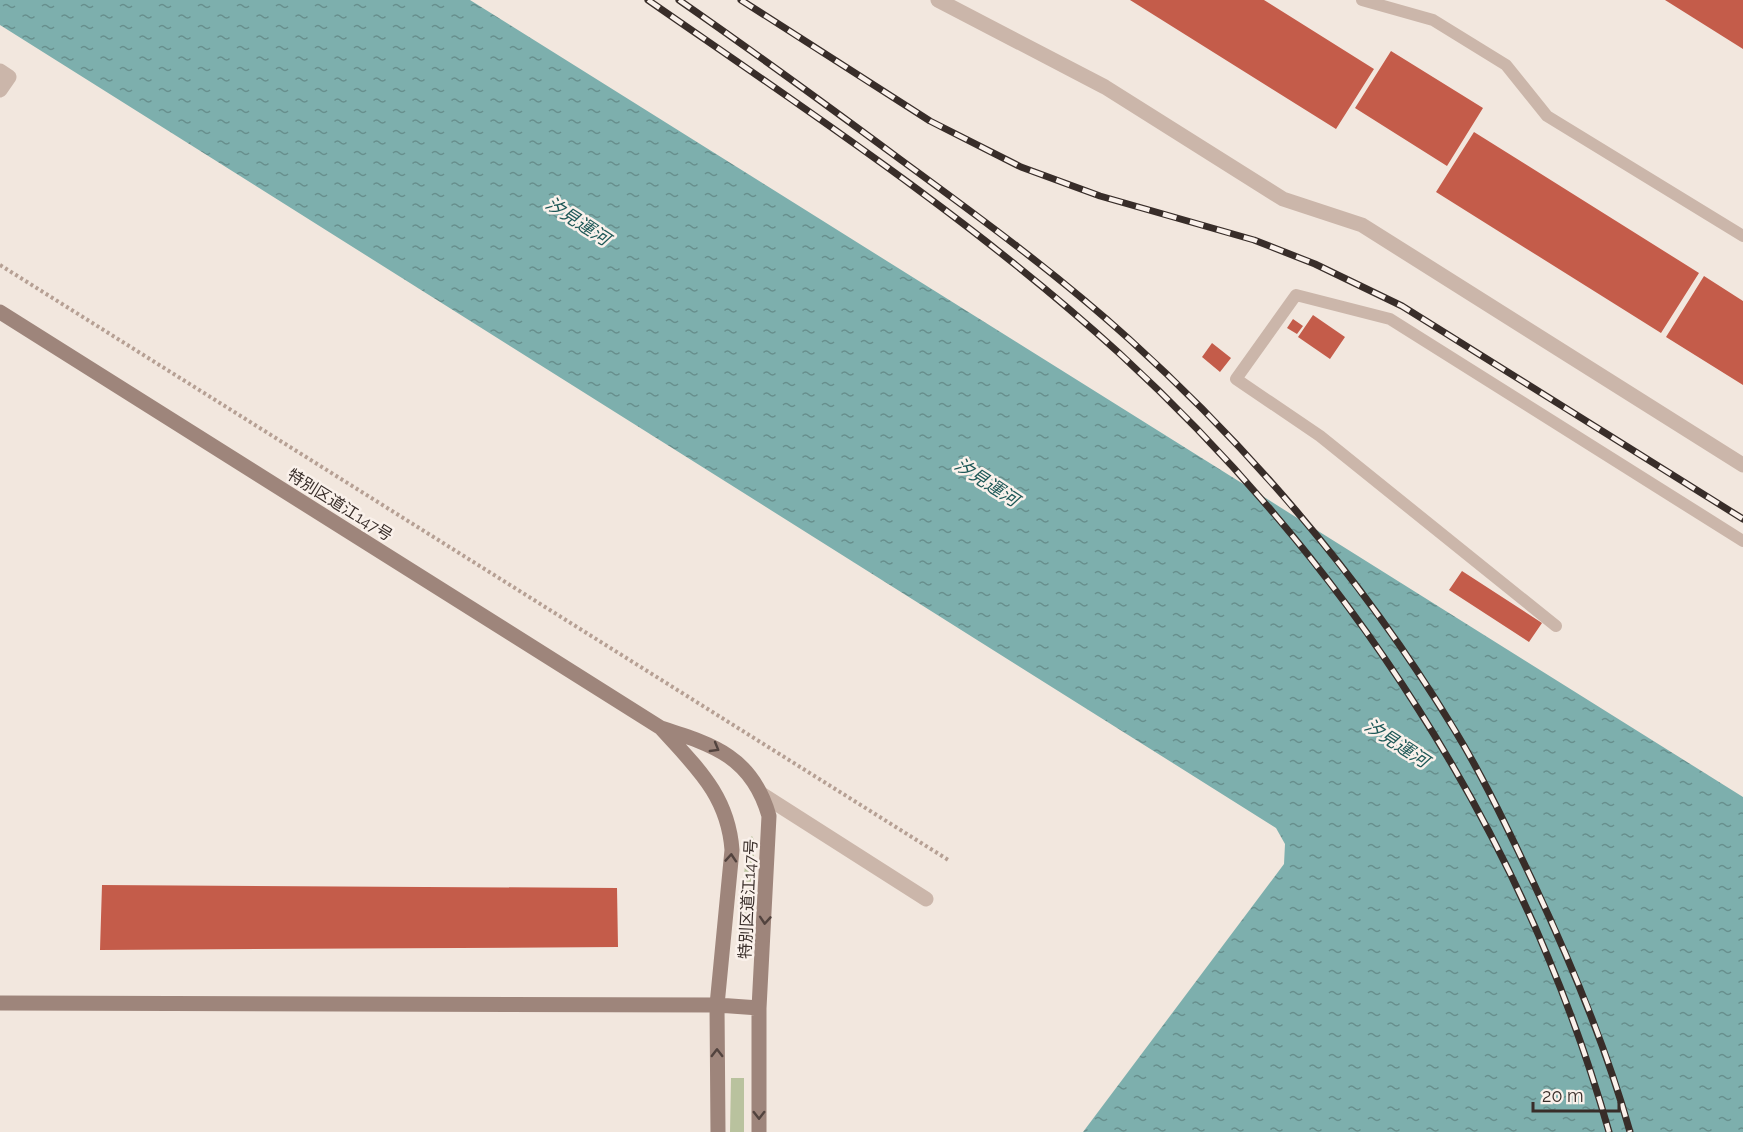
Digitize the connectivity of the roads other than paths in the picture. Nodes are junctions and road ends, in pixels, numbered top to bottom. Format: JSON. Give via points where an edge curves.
{"nodes":[{"id":1,"x":938,"y":0,"type":"edge"},
{"id":2,"x":1362,"y":0,"type":"edge"},
{"id":3,"x":0,"y":71,"type":"edge"},
{"id":4,"x":0,"y":90,"type":"edge"},
{"id":5,"x":1743,"y":236,"type":"edge"},
{"id":6,"x":0,"y":312,"type":"edge"},
{"id":7,"x":1743,"y":465,"type":"edge"},
{"id":8,"x":1743,"y":541,"type":"edge"},
{"id":9,"x":1556,"y":626,"type":"dead end"},
{"id":10,"x":661,"y":728,"type":"junction"},
{"id":11,"x":763,"y":795,"type":"junction"},
{"id":12,"x":926,"y":899,"type":"dead end"},
{"id":13,"x":0,"y":1003,"type":"edge"},
{"id":14,"x":717,"y":1005,"type":"junction"},
{"id":15,"x":759,"y":1008,"type":"junction"},
{"id":16,"x":718,"y":1132,"type":"edge"},
{"id":17,"x":759,"y":1132,"type":"edge"}],
"edges":[{"from":1,"to":7,"type":"street","via":[[1105,87],[1282,199],[1362,225]]},
{"from":2,"to":5,"type":"lane","via":[[1433,20],[1479,48],[1506,65],[1547,116]]},
{"from":3,"to":4,"type":"street","via":[[9,77]]},
{"from":6,"to":10,"type":"street","name":"特別区道江147号"},
{"from":8,"to":9,"type":"lane","via":[[1390,319],[1296,295],[1236,379],[1320,436]]},
{"from":10,"to":11,"type":"street","name":"特別区道江147号","one_way":true,"via":[[710,744],[735,759]]},
{"from":14,"to":10,"type":"street","name":"特別区道江147号","one_way":true,"via":[[732,850],[730,826],[714,789]]},
{"from":11,"to":12,"type":"street"},
{"from":11,"to":15,"type":"street","name":"特別区道江147号","one_way":true,"via":[[769,816],[769,852]]},
{"from":13,"to":14,"type":"street"},
{"from":14,"to":15,"type":"street"},
{"from":16,"to":14,"type":"street","name":"特別区道江147号","one_way":true},
{"from":15,"to":17,"type":"street","name":"特別区道江147号","one_way":true}]}
